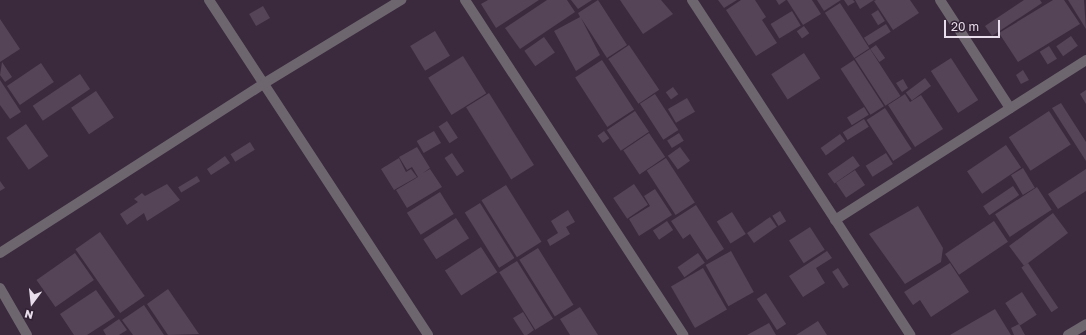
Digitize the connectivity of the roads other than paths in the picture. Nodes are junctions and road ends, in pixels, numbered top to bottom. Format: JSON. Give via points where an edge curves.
{"nodes":[{"id":1,"x":209,"y":0,"type":"edge"},
{"id":2,"x":401,"y":0,"type":"edge"},
{"id":3,"x":465,"y":0,"type":"edge"},
{"id":4,"x":692,"y":0,"type":"edge"},
{"id":5,"x":940,"y":0,"type":"edge"},
{"id":6,"x":1086,"y":60,"type":"edge"},
{"id":7,"x":263,"y":84,"type":"junction"},
{"id":8,"x":1010,"y":108,"type":"junction"},
{"id":9,"x":835,"y":220,"type":"junction"},
{"id":10,"x":0,"y":253,"type":"edge"},
{"id":11,"x":0,"y":288,"type":"edge"},
{"id":12,"x":1086,"y":324,"type":"edge"},
{"id":13,"x":27,"y":335,"type":"edge"},
{"id":14,"x":428,"y":335,"type":"edge"},
{"id":15,"x":683,"y":335,"type":"edge"},
{"id":16,"x":910,"y":335,"type":"edge"},
{"id":17,"x":1068,"y":335,"type":"edge"}],
"edges":[{"from":1,"to":7,"type":"street"},
{"from":2,"to":7,"type":"street"},
{"from":3,"to":15,"type":"street"},
{"from":4,"to":9,"type":"street"},
{"from":5,"to":8,"type":"street"},
{"from":6,"to":8,"type":"street"},
{"from":7,"to":10,"type":"street"},
{"from":7,"to":14,"type":"street"},
{"from":8,"to":9,"type":"street"},
{"from":9,"to":16,"type":"street"},
{"from":11,"to":13,"type":"street"},
{"from":12,"to":17,"type":"street"}]}
